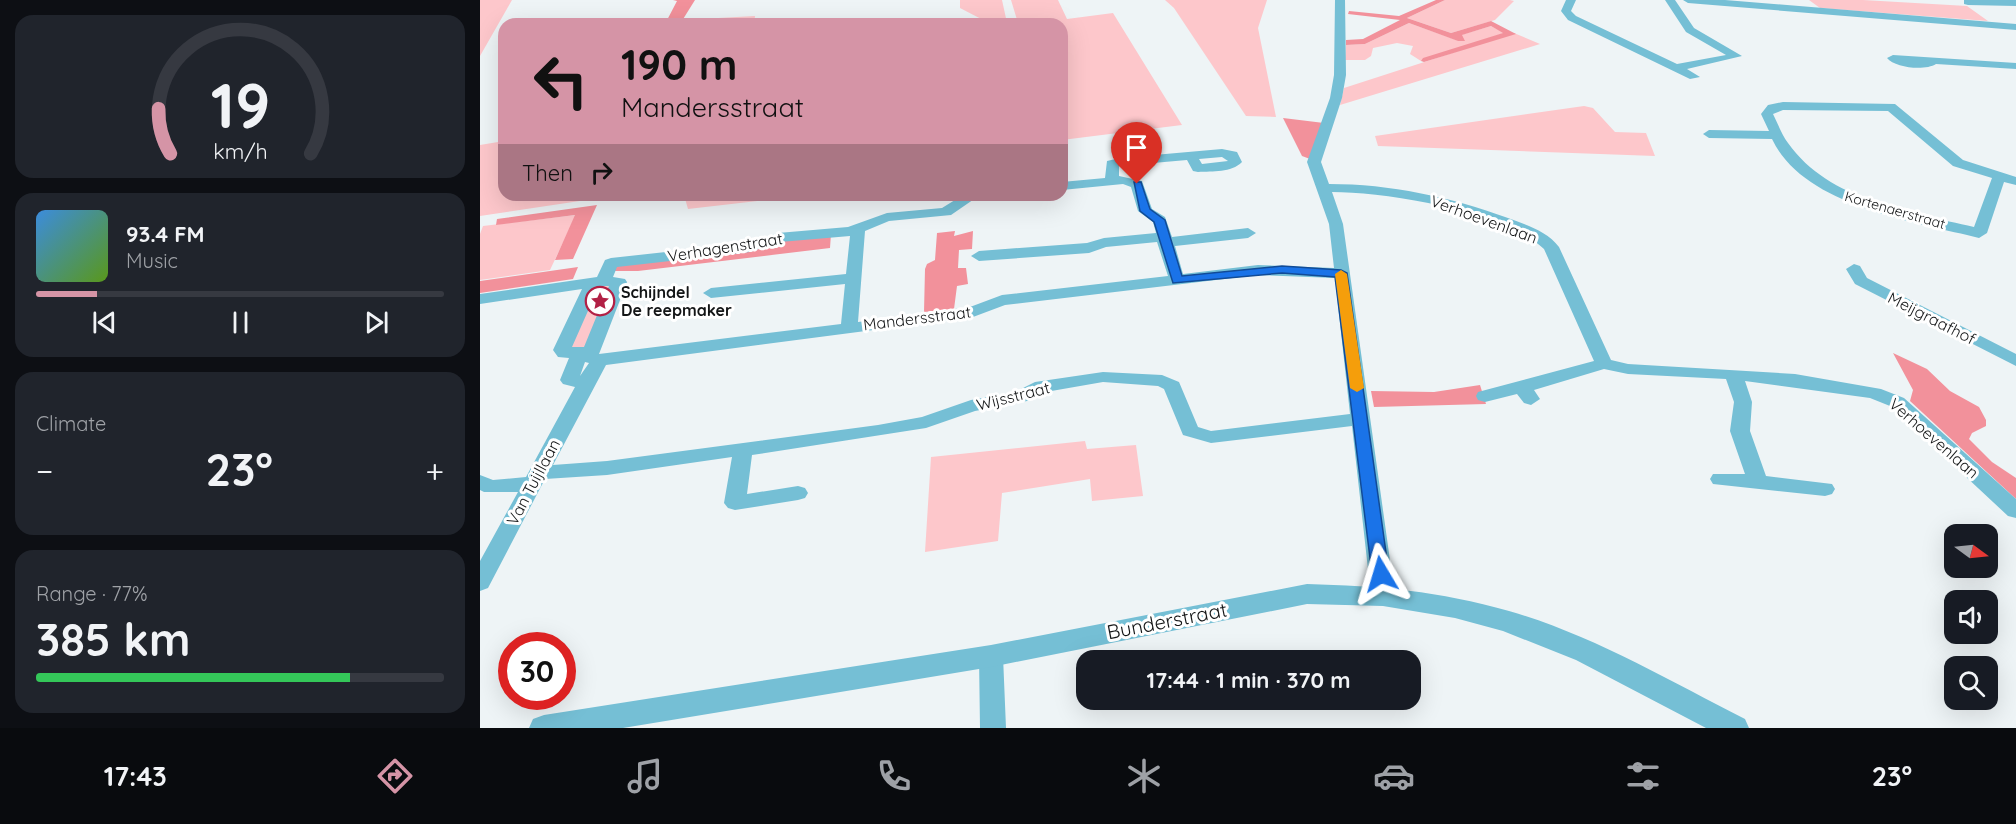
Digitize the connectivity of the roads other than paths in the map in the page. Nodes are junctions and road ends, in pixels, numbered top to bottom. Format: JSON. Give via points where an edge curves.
{"nodes":[{"id":1,"x":1340,"y":0,"type":"edge"},
{"id":2,"x":1571,"y":0,"type":"edge"},
{"id":3,"x":1670,"y":0,"type":"edge"},
{"id":4,"x":1688,"y":0,"type":"edge"},
{"id":5,"x":1967,"y":1,"type":"edge"},
{"id":6,"x":2016,"y":3,"type":"edge"},
{"id":7,"x":2001,"y":24,"type":"junction"},
{"id":8,"x":2016,"y":27,"type":"edge"},
{"id":9,"x":1927,"y":60,"type":"dead end"},
{"id":10,"x":2016,"y":66,"type":"edge"},
{"id":11,"x":1676,"y":68,"type":"junction"},
{"id":12,"x":1694,"y":77,"type":"dead end"},
{"id":13,"x":1709,"y":134,"type":"dead end"},
{"id":14,"x":1774,"y":135,"type":"junction"},
{"id":15,"x":1191,"y":156,"type":"dead end"},
{"id":16,"x":1999,"y":177,"type":"junction"},
{"id":17,"x":1112,"y":181,"type":"junction"},
{"id":18,"x":2016,"y":181,"type":"edge"},
{"id":19,"x":1068,"y":185,"type":"edge"},
{"id":20,"x":1323,"y":188,"type":"junction"},
{"id":21,"x":963,"y":201,"type":"edge"},
{"id":22,"x":946,"y":212,"type":"junction"},
{"id":23,"x":858,"y":228,"type":"junction"},
{"id":24,"x":946,"y":229,"type":"dead end"},
{"id":25,"x":1248,"y":233,"type":"dead end"},
{"id":26,"x":1164,"y":239,"type":"junction"},
{"id":27,"x":979,"y":256,"type":"dead end"},
{"id":28,"x":1854,"y":269,"type":"dead end"},
{"id":29,"x":1341,"y":273,"type":"junction"},
{"id":30,"x":853,"y":278,"type":"junction"},
{"id":31,"x":1177,"y":281,"type":"junction"},
{"id":32,"x":598,"y":282,"type":"junction"},
{"id":33,"x":711,"y":293,"type":"dead end"},
{"id":34,"x":480,"y":298,"type":"edge"},
{"id":35,"x":849,"y":327,"type":"junction"},
{"id":36,"x":590,"y":355,"type":"junction"},
{"id":37,"x":2016,"y":361,"type":"edge"},
{"id":38,"x":1604,"y":364,"type":"junction"},
{"id":39,"x":1734,"y":374,"type":"junction"},
{"id":40,"x":1485,"y":396,"type":"dead end"},
{"id":41,"x":1361,"y":418,"type":"junction"},
{"id":42,"x":743,"y":449,"type":"junction"},
{"id":43,"x":535,"y":478,"type":"junction"},
{"id":44,"x":1720,"y":479,"type":"dead end"},
{"id":45,"x":480,"y":482,"type":"edge"},
{"id":46,"x":1758,"y":483,"type":"junction"},
{"id":47,"x":1825,"y":489,"type":"dead end"},
{"id":48,"x":798,"y":493,"type":"dead end"},
{"id":49,"x":2016,"y":512,"type":"edge"},
{"id":50,"x":480,"y":582,"type":"edge"},
{"id":51,"x":1383,"y":596,"type":"junction"},
{"id":52,"x":991,"y":656,"type":"junction"},
{"id":53,"x":544,"y":728,"type":"edge"},
{"id":54,"x":993,"y":728,"type":"edge"},
{"id":55,"x":1734,"y":728,"type":"edge"}],
"edges":[{"from":1,"to":20,"type":"street","via":[[1340,75],[1314,162]]},
{"from":2,"to":11,"type":"street","via":[[1566,11],[1572,18]]},
{"from":3,"to":11,"type":"street","via":[[1690,30],[1736,56]]},
{"from":4,"to":7,"type":"street"},
{"from":5,"to":6,"type":"street"},
{"from":5,"to":7,"type":"street"},
{"from":7,"to":8,"type":"street"},
{"from":9,"to":10,"type":"street"},
{"from":11,"to":12,"type":"street"},
{"from":13,"to":14,"type":"street"},
{"from":14,"to":16,"type":"street","via":[[1767,114],[1772,108],[1891,107],[1947,156]]},
{"from":14,"to":16,"type":"street","name":"Kortenaerstraat","via":[[1808,175],[1847,197],[1978,233]]},
{"from":15,"to":17,"type":"street","via":[[1112,164]]},
{"from":16,"to":18,"type":"street"},
{"from":17,"to":19,"type":"street"},
{"from":17,"to":26,"type":"street","via":[[1129,180],[1137,184],[1145,211],[1160,220]]},
{"from":20,"to":29,"type":"street","via":[[1336,224]]},
{"from":20,"to":38,"type":"street","name":"Verhoevenlaan","via":[[1369,187],[1434,199],[1540,237],[1551,247]]},
{"from":21,"to":22,"type":"street","name":"Verhagenstraat"},
{"from":22,"to":23,"type":"street","name":"Verhagenstraat","via":[[887,217]]},
{"from":22,"to":24,"type":"street"},
{"from":23,"to":30,"type":"street"},
{"from":23,"to":32,"type":"street","name":"Verhagenstraat","via":[[778,238],[750,247],[611,264]]},
{"from":25,"to":26,"type":"street"},
{"from":26,"to":27,"type":"street"},
{"from":26,"to":31,"type":"street"},
{"from":28,"to":37,"type":"street","name":"Meijgraafhof","via":[[1861,281]]},
{"from":29,"to":31,"type":"street","name":"Mandersstraat","via":[[1282,269]]},
{"from":29,"to":41,"type":"street"},
{"from":30,"to":33,"type":"street"},
{"from":30,"to":35,"type":"street"},
{"from":31,"to":35,"type":"street","name":"Mandersstraat","via":[[1002,300],[973,312]]},
{"from":32,"to":34,"type":"street"},
{"from":32,"to":36,"type":"street","name":"Van Tuijllaan","via":[[615,280],[619,286]]},
{"from":32,"to":36,"type":"street","via":[[562,350]]},
{"from":35,"to":36,"type":"street","name":"Mandersstraat"},
{"from":36,"to":43,"type":"street","name":"Van Tuijllaan","via":[[592,375]]},
{"from":38,"to":39,"type":"street","name":"Verhoevenlaan","via":[[1628,369]]},
{"from":38,"to":40,"type":"street","name":"Verhoevenlaan","via":[[1526,393]]},
{"from":39,"to":46,"type":"street","via":[[1743,402],[1740,431]]},
{"from":39,"to":49,"type":"street","name":"Verhoevenlaan","via":[[1888,397]]},
{"from":41,"to":42,"type":"street","name":"Wijsstraat","via":[[1212,437],[1190,431],[1172,386],[1162,381],[1103,377],[1035,388],[1020,397],[971,406],[916,424]]},
{"from":41,"to":51,"type":"street"},
{"from":42,"to":43,"type":"street","name":"Wijsstraat"},
{"from":42,"to":48,"type":"street","via":[[735,504]]},
{"from":43,"to":45,"type":"street","name":"Wijsstraat","via":[[491,487]]},
{"from":43,"to":50,"type":"street","name":"Van Tuijllaan"},
{"from":44,"to":46,"type":"street"},
{"from":46,"to":47,"type":"street"},
{"from":51,"to":52,"type":"street","name":"Bunderstraat","via":[[1307,594]]},
{"from":51,"to":55,"type":"street","name":"Bunderstraat","via":[[1509,622],[1586,652]]},
{"from":52,"to":53,"type":"street","name":"Bunderstraat"},
{"from":52,"to":54,"type":"street"}]}
